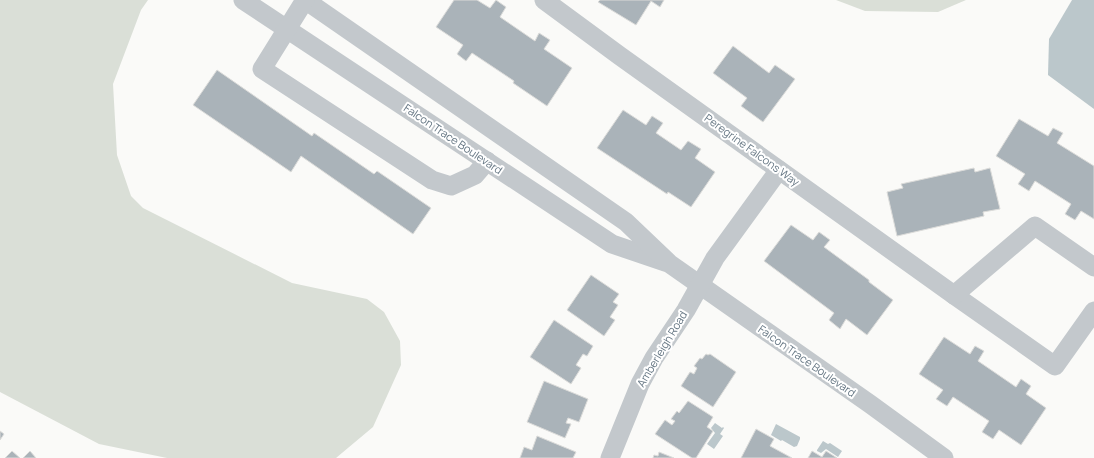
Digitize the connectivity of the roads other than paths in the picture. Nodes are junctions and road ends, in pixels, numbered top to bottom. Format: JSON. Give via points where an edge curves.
{"nodes":[{"id":1,"x":243,"y":0,"type":"edge"},
{"id":2,"x":305,"y":0,"type":"edge"},
{"id":3,"x":549,"y":2,"type":"edge"},
{"id":4,"x":287,"y":29,"type":"junction"},
{"id":5,"x":487,"y":161,"type":"junction"},
{"id":6,"x":779,"y":170,"type":"junction"},
{"id":7,"x":670,"y":264,"type":"junction"},
{"id":8,"x":1094,"y":267,"type":"edge"},
{"id":9,"x":700,"y":285,"type":"junction"},
{"id":10,"x":954,"y":295,"type":"junction"},
{"id":11,"x":1094,"y":311,"type":"edge"},
{"id":12,"x":610,"y":458,"type":"edge"},
{"id":13,"x":944,"y":458,"type":"edge"}],
"edges":[{"from":1,"to":4,"type":"street","name":"Falcon Trace Boulevard"},
{"from":2,"to":4,"type":"street"},
{"from":2,"to":7,"type":"street","name":"Falcon Trace Boulevard","via":[[626,222]]},
{"from":3,"to":6,"type":"street","name":"Peregrine Falcons Way"},
{"from":4,"to":5,"type":"street","name":"Falcon Trace Boulevard"},
{"from":4,"to":5,"type":"street","via":[[262,69],[432,180],[451,186],[475,175]]},
{"from":5,"to":7,"type":"street","name":"Falcon Trace Boulevard","via":[[612,244]]},
{"from":6,"to":9,"type":"street","name":"Amberleigh Road","via":[[715,258]]},
{"from":6,"to":10,"type":"street","name":"Peregrine Falcons Way"},
{"from":7,"to":9,"type":"street","name":"Falcon Trace Boulevard"},
{"from":8,"to":10,"type":"street","via":[[1035,226]]},
{"from":9,"to":12,"type":"street","name":"Amberleigh Road","via":[[654,358],[634,381]]},
{"from":9,"to":13,"type":"street","name":"Falcon Trace Boulevard"},
{"from":10,"to":11,"type":"street","name":"Peregrine Falcons Way","via":[[1055,366]]}]}
